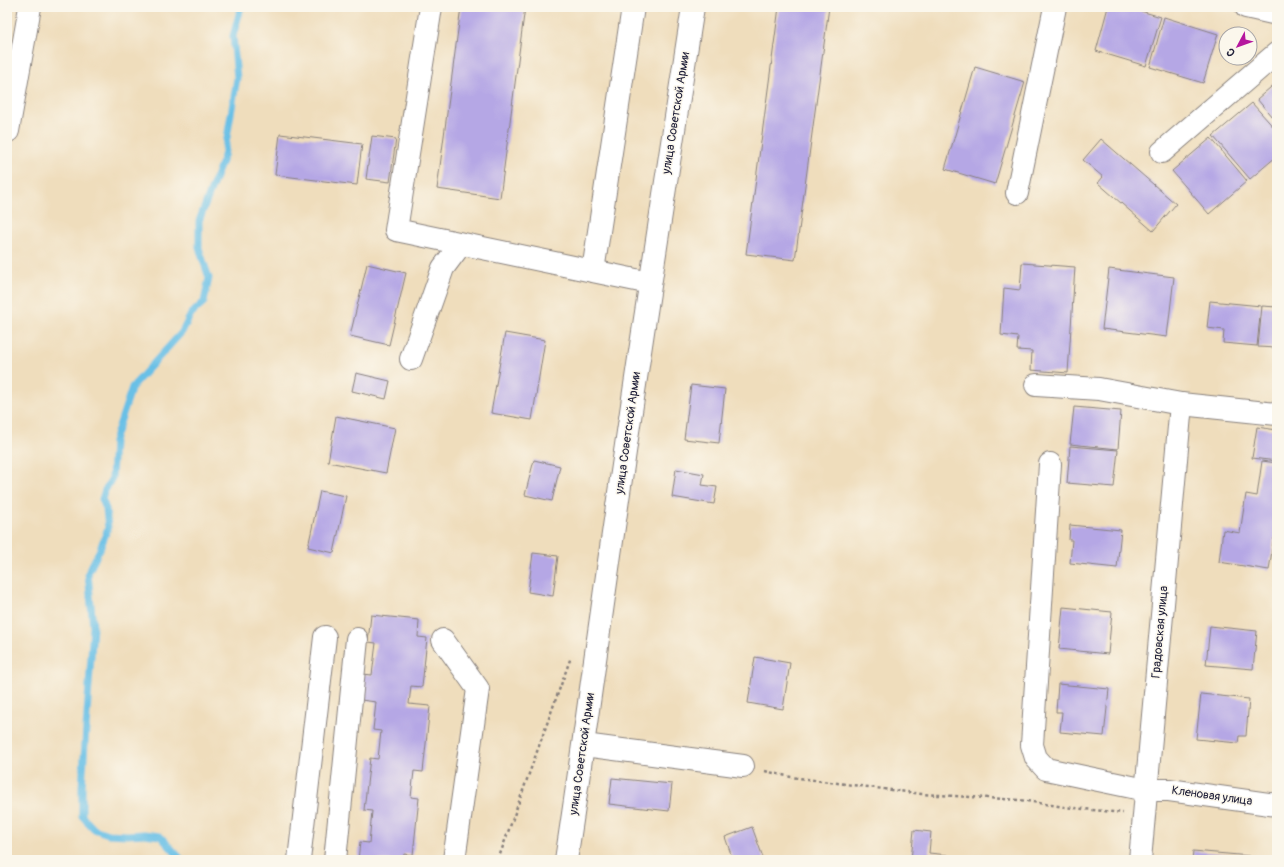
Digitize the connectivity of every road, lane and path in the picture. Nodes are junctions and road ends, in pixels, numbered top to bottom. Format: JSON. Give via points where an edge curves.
{"nodes":[{"id":1,"x":30,"y":7,"type":"edge"},
{"id":2,"x":431,"y":7,"type":"edge"},
{"id":3,"x":633,"y":7,"type":"edge"},
{"id":4,"x":693,"y":7,"type":"edge"},
{"id":5,"x":1055,"y":7,"type":"edge"},
{"id":6,"x":1246,"y":7,"type":"edge"},
{"id":7,"x":1277,"y":14,"type":"edge"},
{"id":8,"x":1277,"y":53,"type":"edge"},
{"id":9,"x":7,"y":131,"type":"edge"},
{"id":10,"x":1162,"y":152,"type":"dead end"},
{"id":11,"x":1017,"y":193,"type":"dead end"},
{"id":12,"x":461,"y":244,"type":"junction"},
{"id":13,"x":593,"y":271,"type":"junction"},
{"id":14,"x":650,"y":283,"type":"junction"},
{"id":15,"x":411,"y":358,"type":"dead end"},
{"id":16,"x":1036,"y":385,"type":"dead end"},
{"id":17,"x":1181,"y":404,"type":"junction"},
{"id":18,"x":1277,"y":414,"type":"edge"},
{"id":19,"x":1050,"y":464,"type":"dead end"},
{"id":20,"x":325,"y":637,"type":"dead end"},
{"id":21,"x":357,"y":639,"type":"dead end"},
{"id":22,"x":443,"y":640,"type":"dead end"},
{"id":23,"x":572,"y":655,"type":"dead end"},
{"id":24,"x":584,"y":745,"type":"junction"},
{"id":25,"x":743,"y":766,"type":"joint"},
{"id":26,"x":1146,"y":790,"type":"junction"},
{"id":27,"x":1277,"y":805,"type":"edge"},
{"id":28,"x":1144,"y":815,"type":"junction"},
{"id":29,"x":299,"y":860,"type":"edge"},
{"id":30,"x":335,"y":860,"type":"edge"},
{"id":31,"x":454,"y":860,"type":"edge"},
{"id":32,"x":498,"y":860,"type":"edge"},
{"id":33,"x":566,"y":860,"type":"edge"},
{"id":34,"x":1140,"y":860,"type":"edge"}],
"edges":[{"from":1,"to":9,"type":"street"},
{"from":2,"to":12,"type":"street","via":[[396,230]]},
{"from":3,"to":13,"type":"street"},
{"from":4,"to":14,"type":"street","name":"улица Советской Армии"},
{"from":5,"to":11,"type":"street"},
{"from":6,"to":7,"type":"street"},
{"from":8,"to":10,"type":"street"},
{"from":12,"to":13,"type":"street"},
{"from":12,"to":15,"type":"street","via":[[443,268]]},
{"from":13,"to":14,"type":"street"},
{"from":14,"to":24,"type":"street","name":"улица Советской Армии"},
{"from":16,"to":17,"type":"street","via":[[1099,389]]},
{"from":17,"to":18,"type":"street"},
{"from":17,"to":26,"type":"street","name":"Градовская улица"},
{"from":19,"to":26,"type":"street","name":"Кленовая улица","via":[[1032,745],[1036,758],[1046,769]]},
{"from":20,"to":29,"type":"street"},
{"from":21,"to":30,"type":"street"},
{"from":22,"to":31,"type":"street","via":[[478,689]]},
{"from":23,"to":32,"type":"path"},
{"from":24,"to":25,"type":"street"},
{"from":24,"to":33,"type":"street","name":"улица Советской Армии"},
{"from":25,"to":28,"type":"path","via":[[791,776],[922,794],[1020,800]]},
{"from":26,"to":27,"type":"street","name":"Кленовая улица","via":[[1169,790]]},
{"from":26,"to":28,"type":"street","name":"Градовская улица"},
{"from":28,"to":34,"type":"street","name":"Градовская улица"}]}
